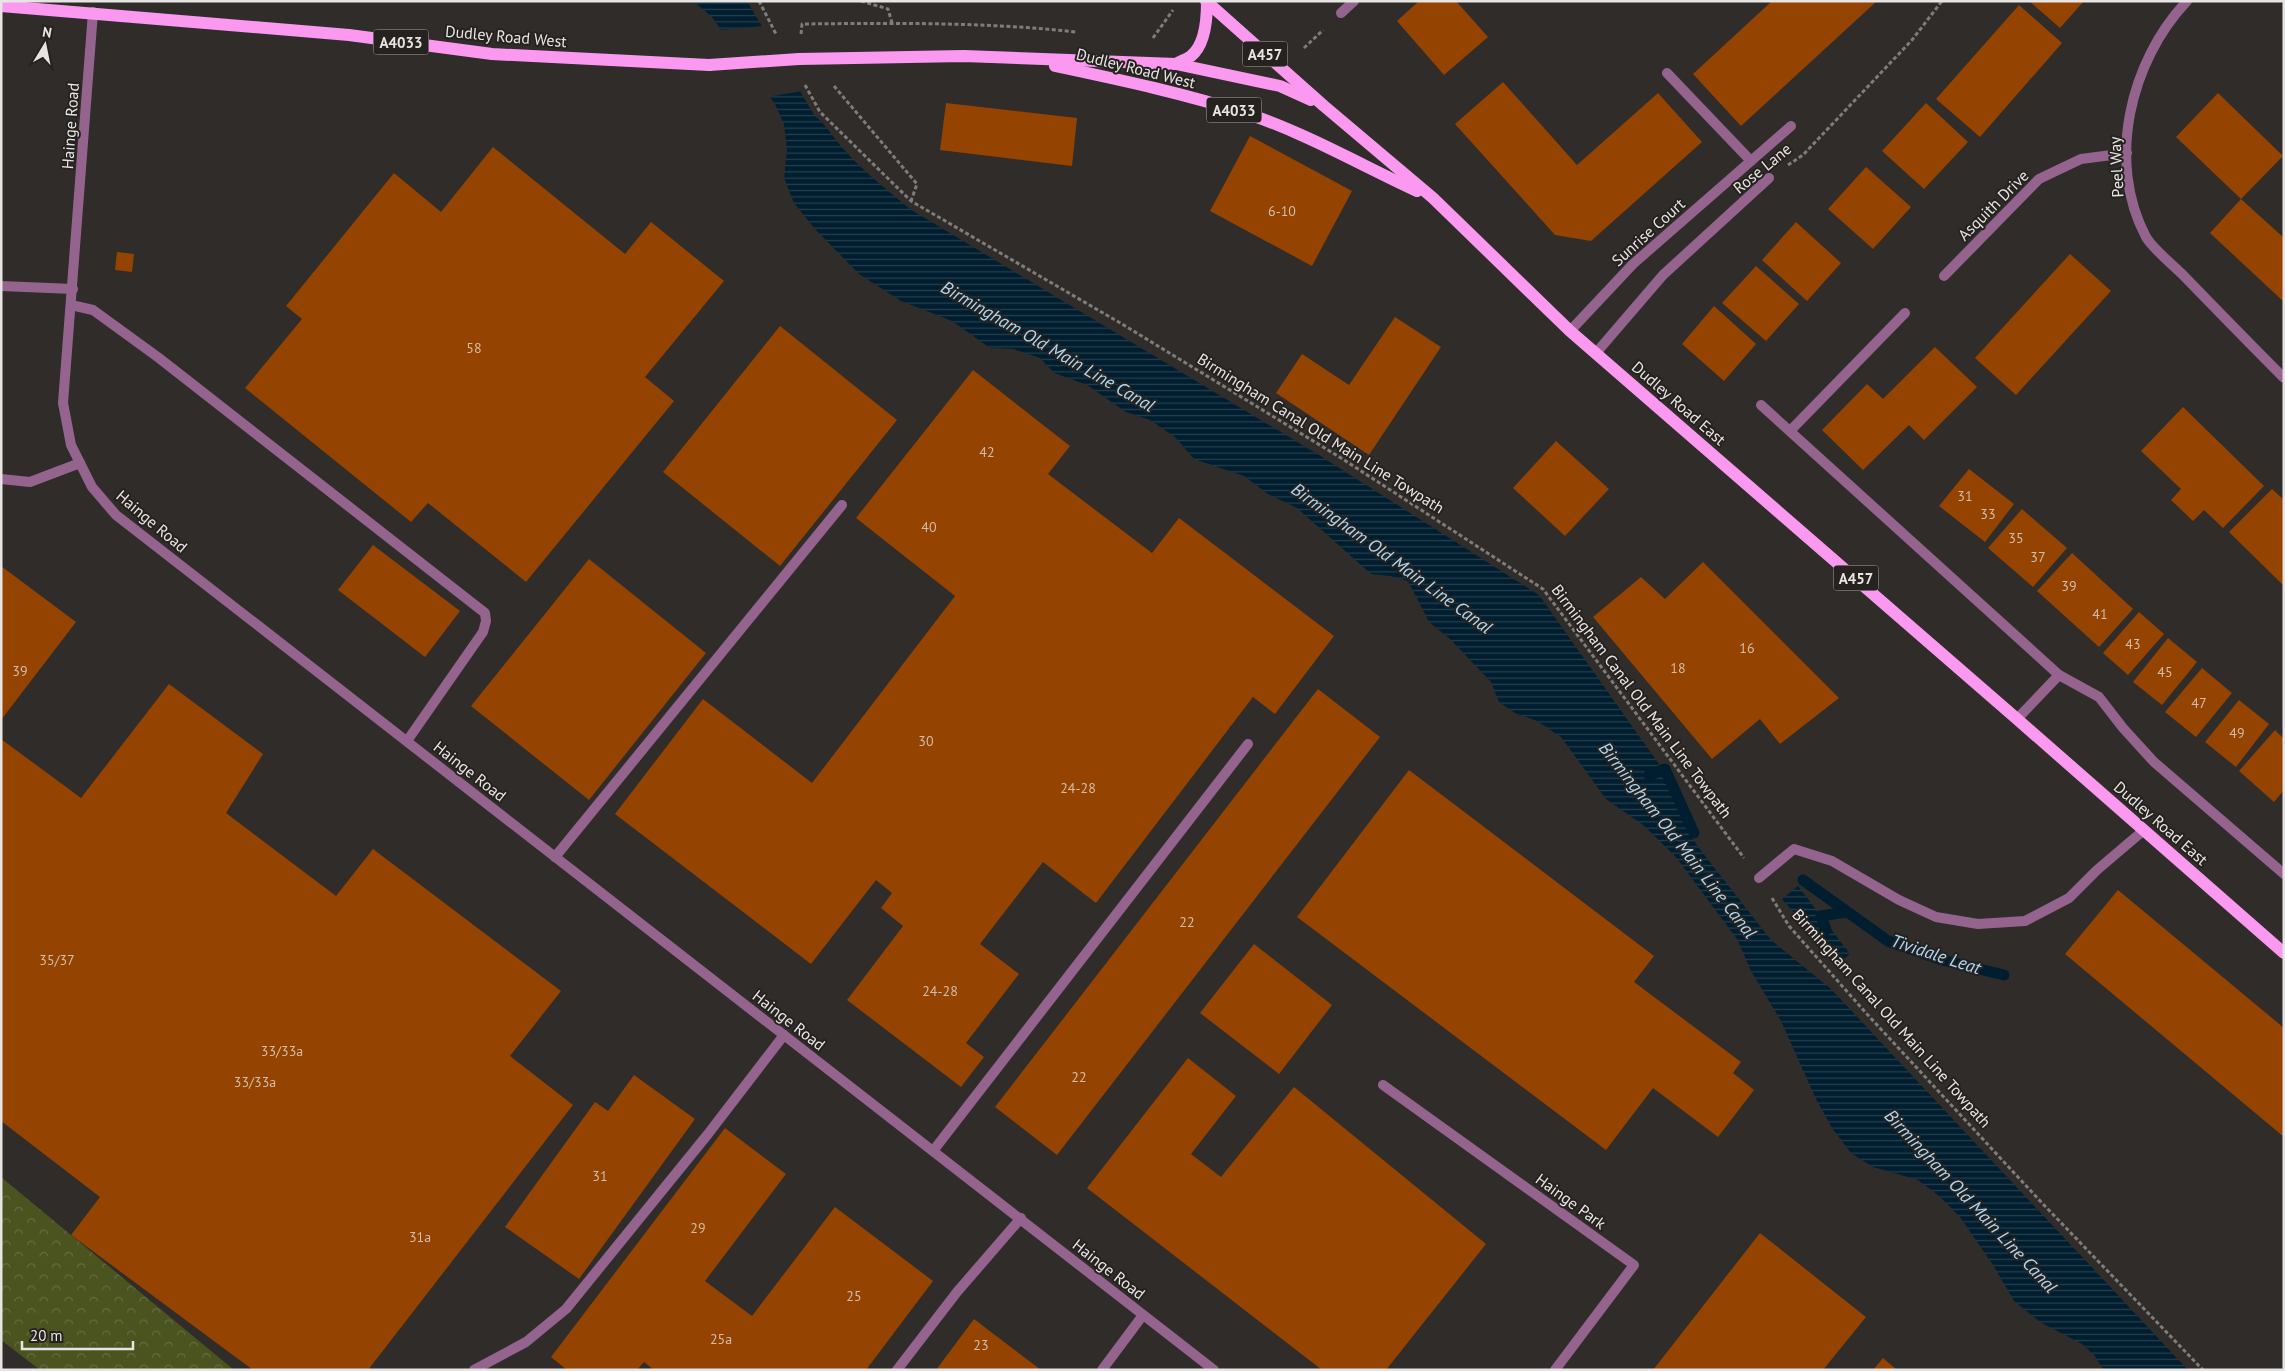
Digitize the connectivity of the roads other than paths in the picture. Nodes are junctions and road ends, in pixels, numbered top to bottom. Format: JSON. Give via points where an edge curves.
{"nodes":[{"id":1,"x":1206,"y":1,"type":"edge"},
{"id":2,"x":1354,"y":1,"type":"edge"},
{"id":3,"x":2187,"y":1,"type":"edge"},
{"id":4,"x":1,"y":6,"type":"edge"},
{"id":5,"x":93,"y":12,"type":"junction"},
{"id":6,"x":1341,"y":13,"type":"dead end"},
{"id":7,"x":1022,"y":59,"type":"junction"},
{"id":8,"x":1176,"y":64,"type":"junction"},
{"id":9,"x":1667,"y":73,"type":"dead end"},
{"id":10,"x":1324,"y":106,"type":"junction"},
{"id":11,"x":1791,"y":126,"type":"dead end"},
{"id":12,"x":2127,"y":153,"type":"junction"},
{"id":13,"x":1751,"y":161,"type":"junction"},
{"id":14,"x":1769,"y":178,"type":"road end"},
{"id":15,"x":1433,"y":198,"type":"junction"},
{"id":16,"x":1944,"y":276,"type":"dead end"},
{"id":17,"x":1,"y":286,"type":"edge"},
{"id":18,"x":73,"y":289,"type":"junction"},
{"id":19,"x":71,"y":305,"type":"junction"},
{"id":20,"x":1905,"y":313,"type":"dead end"},
{"id":21,"x":1570,"y":331,"type":"junction"},
{"id":22,"x":1596,"y":353,"type":"junction"},
{"id":23,"x":2284,"y":378,"type":"edge"},
{"id":24,"x":1761,"y":405,"type":"dead end"},
{"id":25,"x":1790,"y":431,"type":"junction"},
{"id":26,"x":80,"y":463,"type":"junction"},
{"id":27,"x":1,"y":479,"type":"edge"},
{"id":28,"x":842,"y":505,"type":"dead end"},
{"id":29,"x":2059,"y":675,"type":"junction"},
{"id":30,"x":2017,"y":718,"type":"junction"},
{"id":31,"x":407,"y":741,"type":"junction"},
{"id":32,"x":1248,"y":744,"type":"dead end"},
{"id":33,"x":2144,"y":830,"type":"junction"},
{"id":34,"x":555,"y":857,"type":"junction"},
{"id":35,"x":2284,"y":874,"type":"edge"},
{"id":36,"x":1759,"y":878,"type":"road end"},
{"id":37,"x":2284,"y":953,"type":"edge"},
{"id":38,"x":784,"y":1035,"type":"junction"},
{"id":39,"x":1383,"y":1085,"type":"dead end"},
{"id":40,"x":933,"y":1151,"type":"junction"},
{"id":41,"x":1021,"y":1218,"type":"junction"},
{"id":42,"x":1143,"y":1314,"type":"junction"},
{"id":43,"x":474,"y":1370,"type":"edge"},
{"id":44,"x":897,"y":1370,"type":"edge"},
{"id":45,"x":1102,"y":1370,"type":"edge"},
{"id":46,"x":1214,"y":1370,"type":"edge"},
{"id":47,"x":1555,"y":1370,"type":"edge"}],
"edges":[{"from":1,"to":8,"type":"main road","name":"Dudley Road West","via":[[1207,25],[1193,55]]},
{"from":1,"to":10,"type":"main road","number":"A457"},
{"from":2,"to":6,"type":"street"},
{"from":3,"to":12,"type":"street","name":"Peel Way","via":[[2174,15],[2144,64],[2130,110]]},
{"from":4,"to":5,"type":"main road","name":"Dudley Road West","number":"A4033"},
{"from":5,"to":7,"type":"main road","name":"Dudley Road West","number":"A4033","bridge":true,"via":[[349,35],[492,54],[709,66],[799,59],[964,56]]},
{"from":5,"to":18,"type":"street","name":"Hainge Road"},
{"from":7,"to":8,"type":"main road","name":"Dudley Road West","number":"A4033"},
{"from":7,"to":15,"type":"main road","name":"Dudley Road West","number":"A4033","via":[[1154,86],[1252,116]]},
{"from":8,"to":10,"type":"main road","name":"Dudley Road West","number":"A4033","via":[[1280,86]]},
{"from":9,"to":13,"type":"street"},
{"from":10,"to":15,"type":"main road","name":"Dudley Road East","number":"A457"},
{"from":11,"to":13,"type":"street","name":"Sunrise Court"},
{"from":12,"to":16,"type":"street","name":"Asquith Drive","via":[[2081,159],[2039,179]]},
{"from":12,"to":23,"type":"street","name":"Peel Way","via":[[2130,197],[2147,238]]},
{"from":13,"to":21,"type":"street","name":"Sunrise Court","via":[[1633,264]]},
{"from":14,"to":22,"type":"street","name":"Rose Lane","via":[[1663,275]]},
{"from":15,"to":21,"type":"main road","name":"Dudley Road East","number":"A457"},
{"from":17,"to":18,"type":"street"},
{"from":18,"to":19,"type":"street","name":"Hainge Road"},
{"from":19,"to":26,"type":"street","name":"Hainge Road","via":[[63,403],[71,445]]},
{"from":19,"to":31,"type":"street","via":[[93,310],[159,358],[485,613],[483,632]]},
{"from":20,"to":25,"type":"street"},
{"from":21,"to":22,"type":"main road","name":"Dudley Road East","number":"A457"},
{"from":22,"to":30,"type":"main road","name":"Dudley Road East","number":"A457"},
{"from":24,"to":25,"type":"street"},
{"from":25,"to":29,"type":"street"},
{"from":26,"to":27,"type":"street","via":[[30,482]]},
{"from":26,"to":31,"type":"street","name":"Hainge Road","via":[[92,487],[116,514]]},
{"from":28,"to":34,"type":"street"},
{"from":29,"to":30,"type":"street"},
{"from":29,"to":35,"type":"street","via":[[2099,697],[2154,762]]},
{"from":30,"to":33,"type":"main road","name":"Dudley Road East","number":"A457"},
{"from":31,"to":34,"type":"street","name":"Hainge Road"},
{"from":32,"to":40,"type":"street"},
{"from":33,"to":36,"type":"street","via":[[2069,898],[2024,921],[1978,924],[1936,917],[1899,900],[1832,861],[1794,849]]},
{"from":33,"to":37,"type":"main road","name":"Dudley Road East","number":"A457"},
{"from":34,"to":38,"type":"street","name":"Hainge Road"},
{"from":38,"to":40,"type":"street","name":"Hainge Road"},
{"from":38,"to":43,"type":"street","via":[[566,1309],[526,1342]]},
{"from":39,"to":47,"type":"street","name":"Hainge Park","via":[[1634,1265]]},
{"from":40,"to":41,"type":"street","name":"Hainge Road"},
{"from":41,"to":42,"type":"street","name":"Hainge Road"},
{"from":41,"to":44,"type":"street","via":[[957,1292]]},
{"from":42,"to":45,"type":"street"},
{"from":42,"to":46,"type":"street","name":"Hainge Road"}]}
